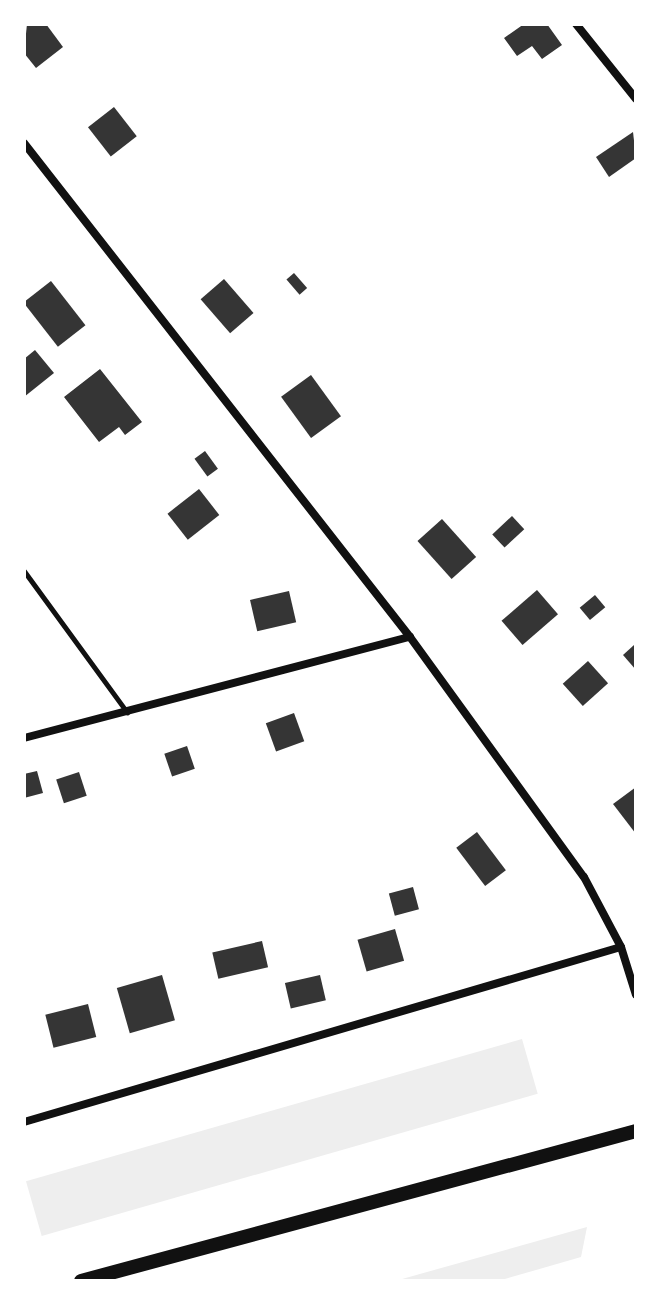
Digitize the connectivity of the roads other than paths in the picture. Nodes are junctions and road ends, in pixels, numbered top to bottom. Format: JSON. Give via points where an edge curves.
{"nodes":[{"id":1,"x":576,"y":24,"type":"edge"},
{"id":2,"x":636,"y":99,"type":"edge"},
{"id":3,"x":24,"y":143,"type":"edge"},
{"id":4,"x":24,"y":571,"type":"edge"},
{"id":5,"x":410,"y":637,"type":"junction"},
{"id":6,"x":127,"y":712,"type":"junction"},
{"id":7,"x":24,"y":738,"type":"edge"},
{"id":8,"x":621,"y":947,"type":"junction"},
{"id":9,"x":636,"y":995,"type":"edge"},
{"id":10,"x":24,"y":1122,"type":"edge"},
{"id":11,"x":636,"y":1131,"type":"edge"},
{"id":12,"x":81,"y":1281,"type":"edge"}],
"edges":[{"from":1,"to":2,"type":"street"},
{"from":3,"to":5,"type":"street"},
{"from":4,"to":6,"type":"lane"},
{"from":5,"to":6,"type":"street"},
{"from":5,"to":8,"type":"street","via":[[584,877]]},
{"from":6,"to":7,"type":"street"},
{"from":8,"to":9,"type":"street"},
{"from":8,"to":10,"type":"street"},
{"from":11,"to":12,"type":"main road"}]}
